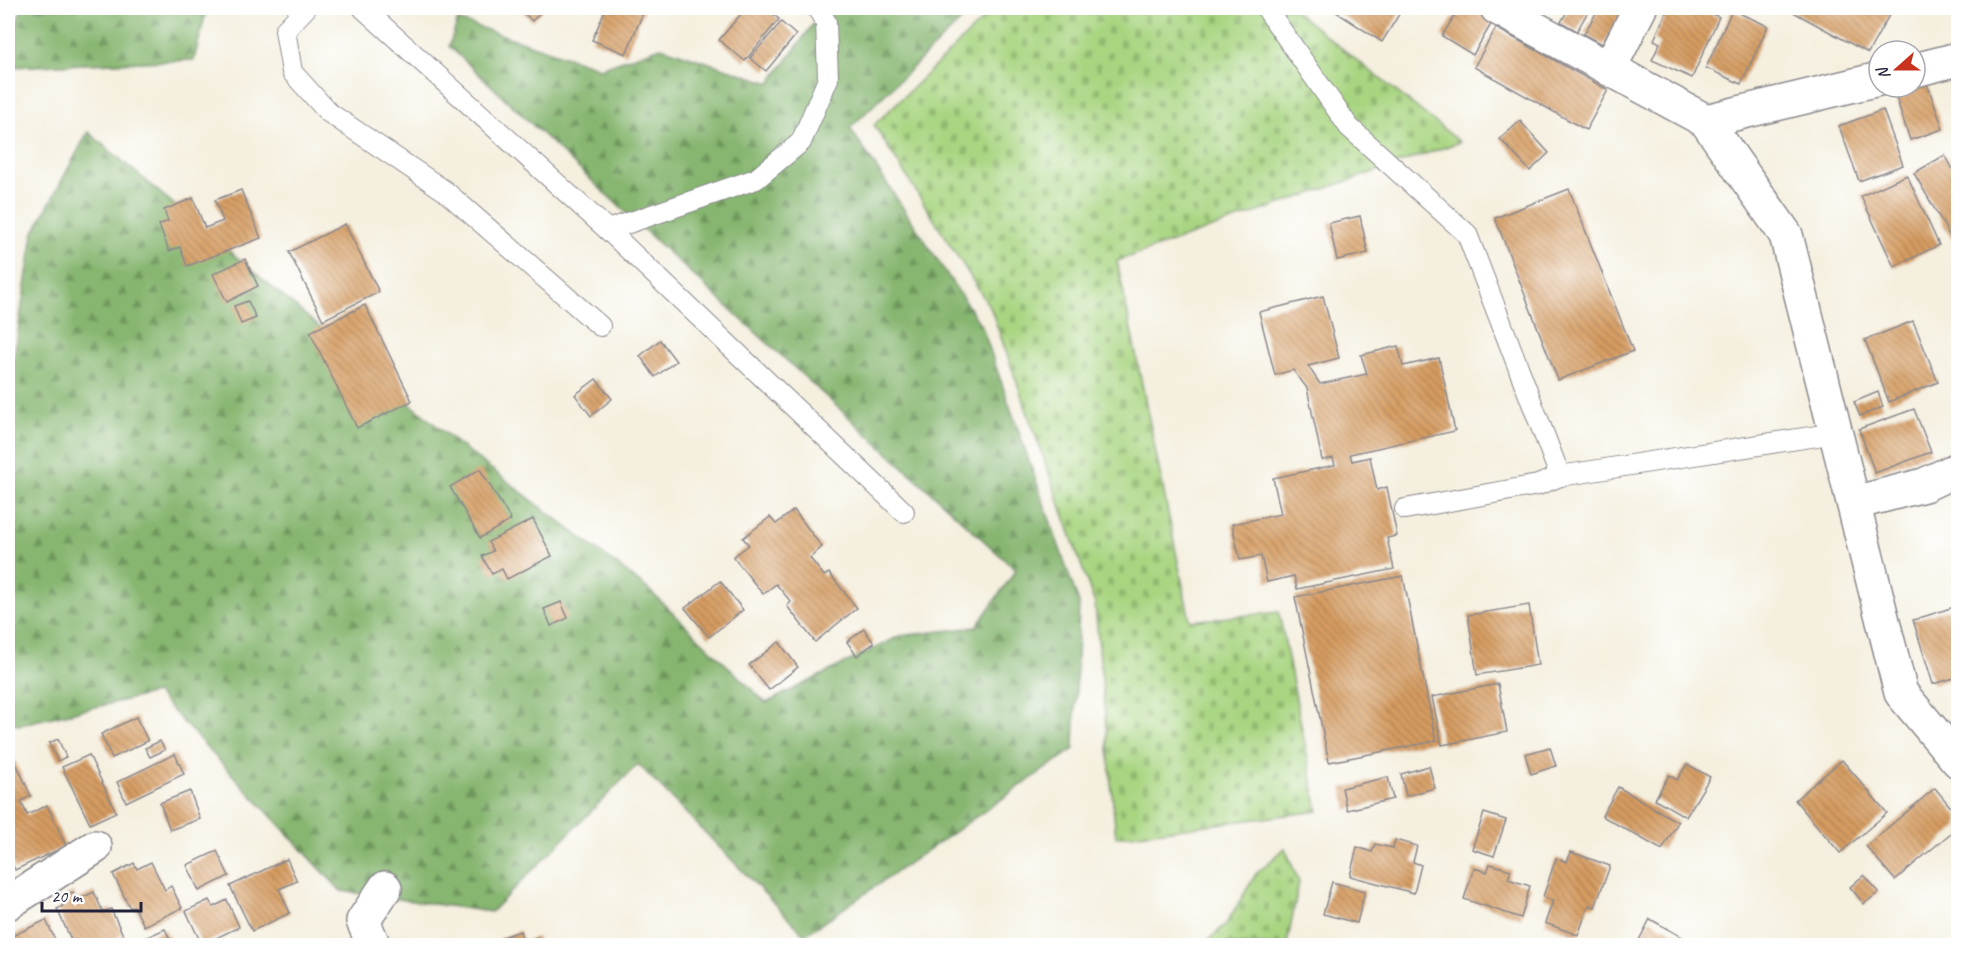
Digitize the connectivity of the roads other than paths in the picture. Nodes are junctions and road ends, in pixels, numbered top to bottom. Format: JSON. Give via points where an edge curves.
{"nodes":[{"id":1,"x":306,"y":8,"type":"edge"},
{"id":2,"x":363,"y":8,"type":"edge"},
{"id":3,"x":817,"y":8,"type":"edge"},
{"id":4,"x":1266,"y":8,"type":"edge"},
{"id":5,"x":1497,"y":8,"type":"edge"},
{"id":6,"x":1640,"y":8,"type":"edge"},
{"id":7,"x":1959,"y":59,"type":"edge"},
{"id":8,"x":1927,"y":67,"type":"edge"},
{"id":9,"x":1609,"y":69,"type":"junction"},
{"id":10,"x":1867,"y":82,"type":"edge"},
{"id":11,"x":1706,"y":121,"type":"junction"},
{"id":12,"x":608,"y":230,"type":"junction"},
{"id":13,"x":600,"y":326,"type":"dead end"},
{"id":14,"x":1836,"y":433,"type":"junction"},
{"id":15,"x":1959,"y":469,"type":"edge"},
{"id":16,"x":1560,"y":476,"type":"junction"},
{"id":17,"x":1854,"y":503,"type":"junction"},
{"id":18,"x":1405,"y":509,"type":"dead end"},
{"id":19,"x":904,"y":512,"type":"dead end"},
{"id":20,"x":1959,"y":761,"type":"edge"},
{"id":21,"x":95,"y":847,"type":"dead end"},
{"id":22,"x":385,"y":888,"type":"dead end"},
{"id":23,"x":8,"y":903,"type":"edge"},
{"id":24,"x":374,"y":945,"type":"edge"}],
"edges":[{"from":1,"to":13,"type":"lane","via":[[285,30],[292,72],[328,112],[445,191]]},
{"from":2,"to":12,"type":"lane"},
{"from":3,"to":12,"type":"lane","via":[[826,22],[828,79],[801,142],[756,179]]},
{"from":4,"to":16,"type":"lane","via":[[1349,127],[1467,234]]},
{"from":5,"to":9,"type":"street"},
{"from":6,"to":9,"type":"street"},
{"from":7,"to":8,"type":"street"},
{"from":9,"to":11,"type":"street"},
{"from":10,"to":11,"type":"street"},
{"from":11,"to":14,"type":"street","via":[[1786,236]]},
{"from":12,"to":19,"type":"lane"},
{"from":14,"to":16,"type":"lane"},
{"from":14,"to":17,"type":"street"},
{"from":15,"to":17,"type":"street","via":[[1924,485]]},
{"from":16,"to":18,"type":"lane","via":[[1538,485]]},
{"from":17,"to":20,"type":"street","via":[[1901,693]]},
{"from":21,"to":23,"type":"street"},
{"from":22,"to":24,"type":"street","via":[[363,921]]}]}
